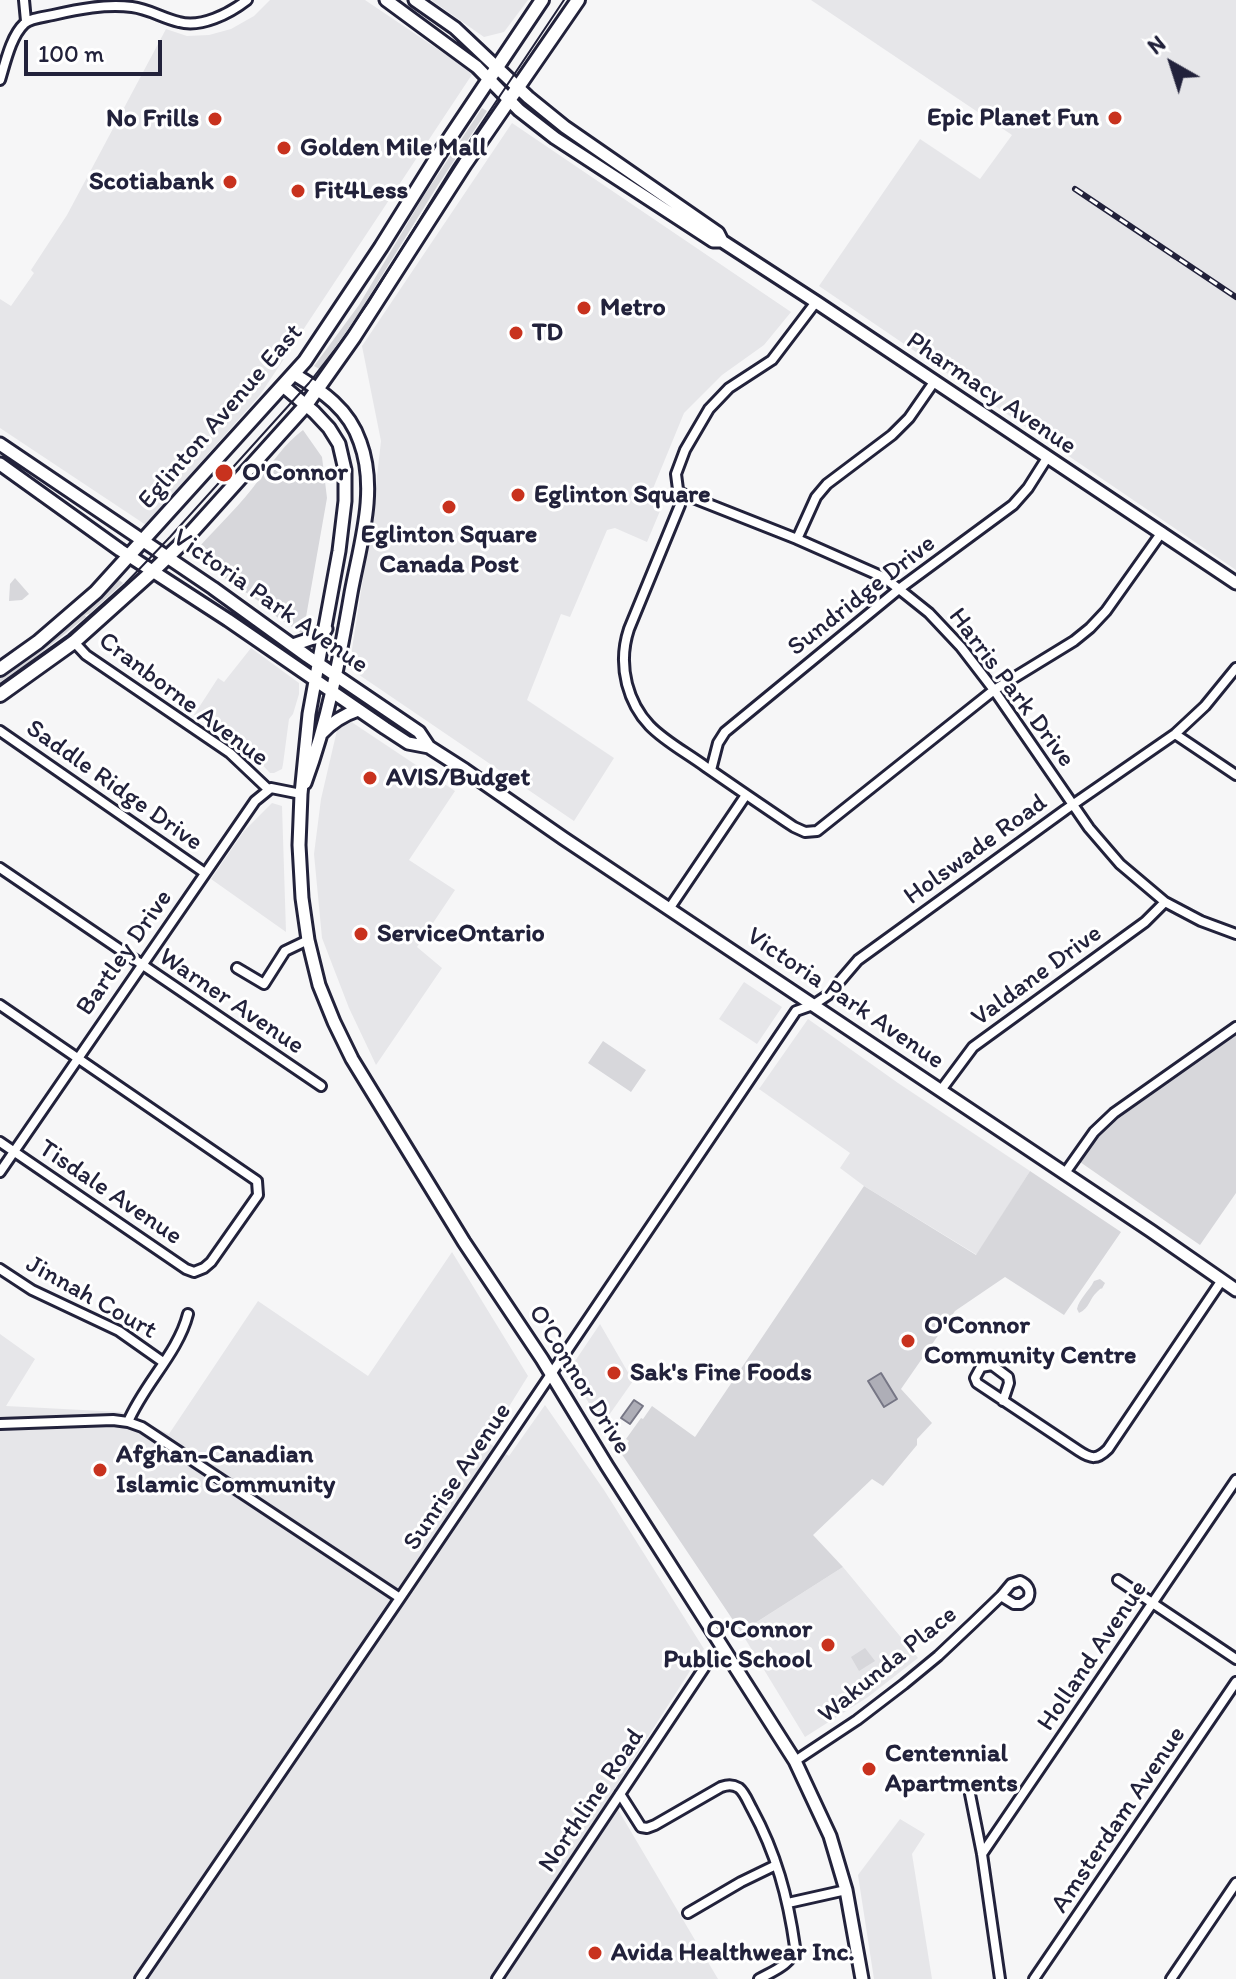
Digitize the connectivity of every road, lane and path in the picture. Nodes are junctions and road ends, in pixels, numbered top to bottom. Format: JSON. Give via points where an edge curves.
{"nodes":[{"id":1,"x":24,"y":0,"type":"edge"},
{"id":2,"x":247,"y":0,"type":"edge"},
{"id":3,"x":386,"y":0,"type":"edge"},
{"id":4,"x":415,"y":0,"type":"edge"},
{"id":5,"x":542,"y":0,"type":"edge"},
{"id":6,"x":578,"y":0,"type":"edge"},
{"id":7,"x":26,"y":21,"type":"junction"},
{"id":8,"x":497,"y":67,"type":"junction"},
{"id":9,"x":489,"y":79,"type":"junction"},
{"id":10,"x":0,"y":80,"type":"edge"},
{"id":11,"x":518,"y":88,"type":"junction"},
{"id":12,"x":509,"y":100,"type":"junction"},
{"id":13,"x":722,"y":241,"type":"junction"},
{"id":14,"x":816,"y":302,"type":"junction"},
{"id":15,"x":294,"y":374,"type":"junction"},
{"id":16,"x":934,"y":382,"type":"junction"},
{"id":17,"x":283,"y":386,"type":"junction"},
{"id":18,"x":318,"y":389,"type":"junction"},
{"id":19,"x":306,"y":405,"type":"junction"},
{"id":20,"x":0,"y":444,"type":"edge"},
{"id":21,"x":1047,"y":458,"type":"junction"},
{"id":22,"x":0,"y":464,"type":"edge"},
{"id":23,"x":678,"y":492,"type":"junction"},
{"id":24,"x":1162,"y":532,"type":"junction"},
{"id":25,"x":797,"y":539,"type":"junction"},
{"id":26,"x":143,"y":540,"type":"junction"},
{"id":27,"x":129,"y":556,"type":"junction"},
{"id":28,"x":168,"y":557,"type":"junction"},
{"id":29,"x":153,"y":571,"type":"junction"},
{"id":30,"x":1236,"y":583,"type":"edge"},
{"id":31,"x":899,"y":589,"type":"junction"},
{"id":32,"x":326,"y":629,"type":"junction"},
{"id":33,"x":342,"y":641,"type":"junction"},
{"id":34,"x":74,"y":642,"type":"junction"},
{"id":35,"x":293,"y":645,"type":"junction"},
{"id":36,"x":320,"y":664,"type":"junction"},
{"id":37,"x":1236,"y":668,"type":"edge"},
{"id":38,"x":0,"y":669,"type":"edge"},
{"id":39,"x":336,"y":675,"type":"junction"},
{"id":40,"x":316,"y":680,"type":"junction"},
{"id":41,"x":994,"y":690,"type":"junction"},
{"id":42,"x":332,"y":691,"type":"junction"},
{"id":43,"x":359,"y":691,"type":"junction"},
{"id":44,"x":0,"y":695,"type":"edge"},
{"id":45,"x":358,"y":710,"type":"junction"},
{"id":46,"x":0,"y":731,"type":"edge"},
{"id":47,"x":1175,"y":734,"type":"junction"},
{"id":48,"x":318,"y":738,"type":"junction"},
{"id":49,"x":429,"y":747,"type":"junction"},
{"id":50,"x":711,"y":770,"type":"junction"},
{"id":51,"x":1236,"y":775,"type":"edge"},
{"id":52,"x":268,"y":789,"type":"junction"},
{"id":53,"x":301,"y":794,"type":"junction"},
{"id":54,"x":746,"y":795,"type":"junction"},
{"id":55,"x":1073,"y":805,"type":"junction"},
{"id":56,"x":0,"y":868,"type":"edge"},
{"id":57,"x":205,"y":873,"type":"junction"},
{"id":58,"x":1165,"y":902,"type":"junction"},
{"id":59,"x":669,"y":909,"type":"junction"},
{"id":60,"x":1236,"y":934,"type":"edge"},
{"id":61,"x":308,"y":940,"type":"junction"},
{"id":62,"x":141,"y":966,"type":"junction"},
{"id":63,"x":237,"y":968,"type":"dead end"},
{"id":64,"x":0,"y":1005,"type":"edge"},
{"id":65,"x":813,"y":1005,"type":"junction"},
{"id":66,"x":1236,"y":1027,"type":"edge"},
{"id":67,"x":77,"y":1059,"type":"junction"},
{"id":68,"x":321,"y":1086,"type":"dead end"},
{"id":69,"x":941,"y":1090,"type":"junction"},
{"id":70,"x":0,"y":1142,"type":"edge"},
{"id":71,"x":14,"y":1151,"type":"junction"},
{"id":72,"x":0,"y":1172,"type":"edge"},
{"id":73,"x":1065,"y":1173,"type":"junction"},
{"id":74,"x":0,"y":1269,"type":"edge"},
{"id":75,"x":1222,"y":1280,"type":"junction"},
{"id":76,"x":1236,"y":1290,"type":"edge"},
{"id":77,"x":188,"y":1314,"type":"dead end"},
{"id":78,"x":163,"y":1362,"type":"junction"},
{"id":79,"x":551,"y":1373,"type":"junction"},
{"id":80,"x":1003,"y":1401,"type":"junction"},
{"id":81,"x":128,"y":1422,"type":"junction"},
{"id":82,"x":0,"y":1424,"type":"edge"},
{"id":83,"x":1236,"y":1480,"type":"edge"},
{"id":84,"x":1118,"y":1580,"type":"dead end"},
{"id":85,"x":1001,"y":1596,"type":"dead end"},
{"id":86,"x":400,"y":1598,"type":"junction"},
{"id":87,"x":1154,"y":1604,"type":"junction"},
{"id":88,"x":725,"y":1651,"type":"junction"},
{"id":89,"x":1236,"y":1659,"type":"edge"},
{"id":90,"x":1236,"y":1682,"type":"edge"},
{"id":91,"x":795,"y":1761,"type":"junction"},
{"id":92,"x":969,"y":1789,"type":"dead end"},
{"id":93,"x":620,"y":1794,"type":"junction"},
{"id":94,"x":982,"y":1854,"type":"junction"},
{"id":95,"x":776,"y":1865,"type":"junction"},
{"id":96,"x":1236,"y":1883,"type":"edge"},
{"id":97,"x":846,"y":1890,"type":"junction"},
{"id":98,"x":788,"y":1903,"type":"junction"},
{"id":99,"x":688,"y":1913,"type":"dead end"},
{"id":100,"x":140,"y":1979,"type":"edge"},
{"id":101,"x":497,"y":1979,"type":"edge"},
{"id":102,"x":759,"y":1979,"type":"edge"},
{"id":103,"x":862,"y":1979,"type":"edge"},
{"id":104,"x":1000,"y":1979,"type":"edge"},
{"id":105,"x":1034,"y":1979,"type":"edge"},
{"id":106,"x":1171,"y":1979,"type":"edge"}],
"edges":[{"from":1,"to":7,"type":"street"},
{"from":2,"to":7,"type":"street","via":[[215,18],[191,23],[145,9],[108,6]]},
{"from":3,"to":9,"type":"main road","name":"Pharmacy Avenue"},
{"from":4,"to":8,"type":"main road","name":"Pharmacy Avenue"},
{"from":5,"to":8,"type":"main road","name":"Eglinton Avenue East"},
{"from":6,"to":11,"type":"main road","name":"Eglinton Avenue East"},
{"from":7,"to":10,"type":"street"},
{"from":8,"to":9,"type":"main road","name":"Eglinton Avenue East"},
{"from":8,"to":11,"type":"main road","name":"Pharmacy Avenue"},
{"from":9,"to":12,"type":"main road","name":"Pharmacy Avenue"},
{"from":9,"to":15,"type":"main road","name":"Eglinton Avenue East"},
{"from":11,"to":12,"type":"main road","name":"Eglinton Avenue East"},
{"from":11,"to":13,"type":"main road","name":"Pharmacy Avenue"},
{"from":12,"to":13,"type":"main road","name":"Pharmacy Avenue","via":[[608,174],[713,241]]},
{"from":12,"to":18,"type":"main road","name":"Eglinton Avenue East"},
{"from":13,"to":14,"type":"main road","name":"Pharmacy Avenue"},
{"from":14,"to":16,"type":"main road","name":"Pharmacy Avenue"},
{"from":14,"to":23,"type":"street","via":[[772,360],[729,388],[709,409],[676,474]]},
{"from":15,"to":17,"type":"main road","name":"Eglinton Avenue East"},
{"from":15,"to":18,"type":"main road"},
{"from":16,"to":21,"type":"main road","name":"Pharmacy Avenue"},
{"from":16,"to":25,"type":"street","via":[[892,435],[827,484]]},
{"from":17,"to":19,"type":"main road"},
{"from":17,"to":26,"type":"main road","name":"Eglinton Avenue East"},
{"from":18,"to":19,"type":"main road","name":"Eglinton Avenue East"},
{"from":18,"to":33,"type":"main road","via":[[354,427],[367,470],[364,530]]},
{"from":19,"to":28,"type":"main road","name":"Eglinton Avenue East"},
{"from":19,"to":32,"type":"main road","via":[[336,437],[345,470]]},
{"from":20,"to":26,"type":"main road","name":"Victoria Park Avenue"},
{"from":21,"to":24,"type":"main road","name":"Pharmacy Avenue"},
{"from":21,"to":31,"type":"street","name":"Sundridge Drive","via":[[1013,505]]},
{"from":22,"to":27,"type":"main road","name":"Victoria Park Avenue"},
{"from":23,"to":25,"type":"street","name":"Harris Park Drive"},
{"from":23,"to":50,"type":"street","via":[[679,509],[624,643],[624,671],[632,702],[644,720]]},
{"from":24,"to":30,"type":"main road","name":"Pharmacy Avenue"},
{"from":24,"to":41,"type":"street","via":[[1090,628]]},
{"from":25,"to":31,"type":"street","name":"Harris Park Drive"},
{"from":26,"to":27,"type":"main road","name":"Eglinton Avenue East"},
{"from":26,"to":28,"type":"main road","name":"Victoria Park Avenue"},
{"from":27,"to":29,"type":"main road","name":"Victoria Park Avenue"},
{"from":27,"to":38,"type":"main road","name":"Eglinton Avenue East","via":[[81,607]]},
{"from":28,"to":29,"type":"main road","name":"Eglinton Avenue East"},
{"from":28,"to":35,"type":"main road","name":"Victoria Park Avenue"},
{"from":29,"to":34,"type":"main road","name":"Eglinton Avenue East"},
{"from":29,"to":40,"type":"main road","name":"Victoria Park Avenue"},
{"from":31,"to":41,"type":"street","name":"Harris Park Drive","via":[[946,629]]},
{"from":31,"to":50,"type":"street","name":"Sundridge Drive","via":[[725,732]]},
{"from":32,"to":35,"type":"main road"},
{"from":32,"to":36,"type":"main road"},
{"from":33,"to":39,"type":"main road"},
{"from":33,"to":43,"type":"main road"},
{"from":34,"to":44,"type":"main road","name":"Eglinton Avenue East"},
{"from":34,"to":52,"type":"street","name":"Cranborne Avenue","via":[[230,753]]},
{"from":35,"to":36,"type":"main road","name":"Victoria Park Avenue"},
{"from":36,"to":39,"type":"main road","name":"Victoria Park Avenue"},
{"from":36,"to":40,"type":"main road"},
{"from":37,"to":47,"type":"street","name":"Holswade Road"},
{"from":39,"to":42,"type":"main road"},
{"from":39,"to":43,"type":"main road","name":"Victoria Park Avenue"},
{"from":40,"to":42,"type":"main road","name":"Victoria Park Avenue"},
{"from":40,"to":53,"type":"main road","name":"O'Connor Drive"},
{"from":41,"to":54,"type":"street","via":[[817,831],[794,827]]},
{"from":41,"to":55,"type":"street","name":"Harris Park Drive"},
{"from":42,"to":45,"type":"main road","name":"Victoria Park Avenue"},
{"from":42,"to":48,"type":"main road","name":"O'Connor Drive"},
{"from":43,"to":49,"type":"main road","name":"Victoria Park Avenue","via":[[419,732]]},
{"from":45,"to":48,"type":"main road","via":[[331,723]]},
{"from":45,"to":49,"type":"main road","name":"Victoria Park Avenue","via":[[408,743]]},
{"from":46,"to":57,"type":"street","name":"Saddle Ridge Drive"},
{"from":47,"to":51,"type":"street"},
{"from":47,"to":55,"type":"street","name":"Holswade Road"},
{"from":48,"to":53,"type":"main road","name":"O'Connor Drive"},
{"from":49,"to":59,"type":"main road","name":"Victoria Park Avenue"},
{"from":50,"to":54,"type":"street"},
{"from":52,"to":53,"type":"street"},
{"from":52,"to":57,"type":"street","name":"Bartley Drive"},
{"from":53,"to":61,"type":"main road","name":"O'Connor Drive","via":[[299,845]]},
{"from":54,"to":59,"type":"street"},
{"from":55,"to":58,"type":"street","name":"Harris Park Drive","via":[[1120,864]]},
{"from":55,"to":65,"type":"street","name":"Holswade Road","via":[[858,960]]},
{"from":56,"to":62,"type":"street","name":"Warner Avenue"},
{"from":57,"to":62,"type":"street","name":"Bartley Drive"},
{"from":58,"to":60,"type":"street","name":"Harris Park Drive"},
{"from":58,"to":69,"type":"street","name":"Valdane Drive","via":[[973,1047]]},
{"from":59,"to":65,"type":"main road","name":"Victoria Park Avenue"},
{"from":61,"to":63,"type":"street","via":[[285,951],[264,984]]},
{"from":61,"to":79,"type":"main road","name":"O'Connor Drive","via":[[319,985],[352,1059]]},
{"from":62,"to":67,"type":"street","name":"Bartley Drive"},
{"from":62,"to":68,"type":"street","name":"Warner Avenue"},
{"from":64,"to":67,"type":"street"},
{"from":65,"to":69,"type":"main road","name":"Victoria Park Avenue"},
{"from":65,"to":79,"type":"street","name":"Sunrise Avenue","via":[[796,1011]]},
{"from":66,"to":73,"type":"street","via":[[1114,1113]]},
{"from":67,"to":71,"type":"street","name":"Bartley Drive"},
{"from":67,"to":71,"type":"street","name":"Tisdale Avenue","via":[[257,1181],[258,1195],[211,1262],[194,1272]]},
{"from":69,"to":73,"type":"main road","name":"Victoria Park Avenue"},
{"from":70,"to":71,"type":"street","name":"Tisdale Avenue"},
{"from":71,"to":72,"type":"street","name":"Bartley Drive"},
{"from":73,"to":75,"type":"main road","name":"Victoria Park Avenue"},
{"from":74,"to":78,"type":"street","name":"Jinnah Court","via":[[119,1331]]},
{"from":75,"to":76,"type":"main road","name":"Victoria Park Avenue"},
{"from":75,"to":80,"type":"street","via":[[1099,1457],[1086,1455]]},
{"from":77,"to":78,"type":"street"},
{"from":78,"to":81,"type":"street"},
{"from":79,"to":86,"type":"street","name":"Sunrise Avenue"},
{"from":79,"to":88,"type":"main road","name":"O'Connor Drive"},
{"from":80,"to":80,"type":"street","via":[[1008,1377],[992,1365],[981,1367],[977,1383]]},
{"from":81,"to":82,"type":"street"},
{"from":81,"to":86,"type":"street","via":[[151,1432]]},
{"from":83,"to":87,"type":"street","name":"Holland Avenue"},
{"from":84,"to":87,"type":"street"},
{"from":85,"to":91,"type":"street","name":"Wakunda Place","via":[[904,1684]]},
{"from":86,"to":100,"type":"street","name":"Sunrise Avenue"},
{"from":87,"to":89,"type":"street"},
{"from":87,"to":94,"type":"street","name":"Holland Avenue"},
{"from":88,"to":91,"type":"main road","name":"O'Connor Drive"},
{"from":88,"to":93,"type":"street","name":"Northline Road","via":[[708,1662]]},
{"from":90,"to":105,"type":"street","name":"Amsterdam Avenue"},
{"from":91,"to":97,"type":"main road","name":"O'Connor Drive","via":[[830,1836]]},
{"from":92,"to":94,"type":"street"},
{"from":93,"to":95,"type":"street","via":[[641,1827],[647,1828],[721,1787],[735,1786],[760,1823]]},
{"from":93,"to":101,"type":"street","name":"Northline Road"},
{"from":94,"to":104,"type":"street"},
{"from":95,"to":98,"type":"street"},
{"from":95,"to":99,"type":"street"},
{"from":96,"to":106,"type":"street"},
{"from":97,"to":98,"type":"street"},
{"from":97,"to":103,"type":"main road","name":"O'Connor Drive"},
{"from":98,"to":102,"type":"street","via":[[794,1954]]}]}
